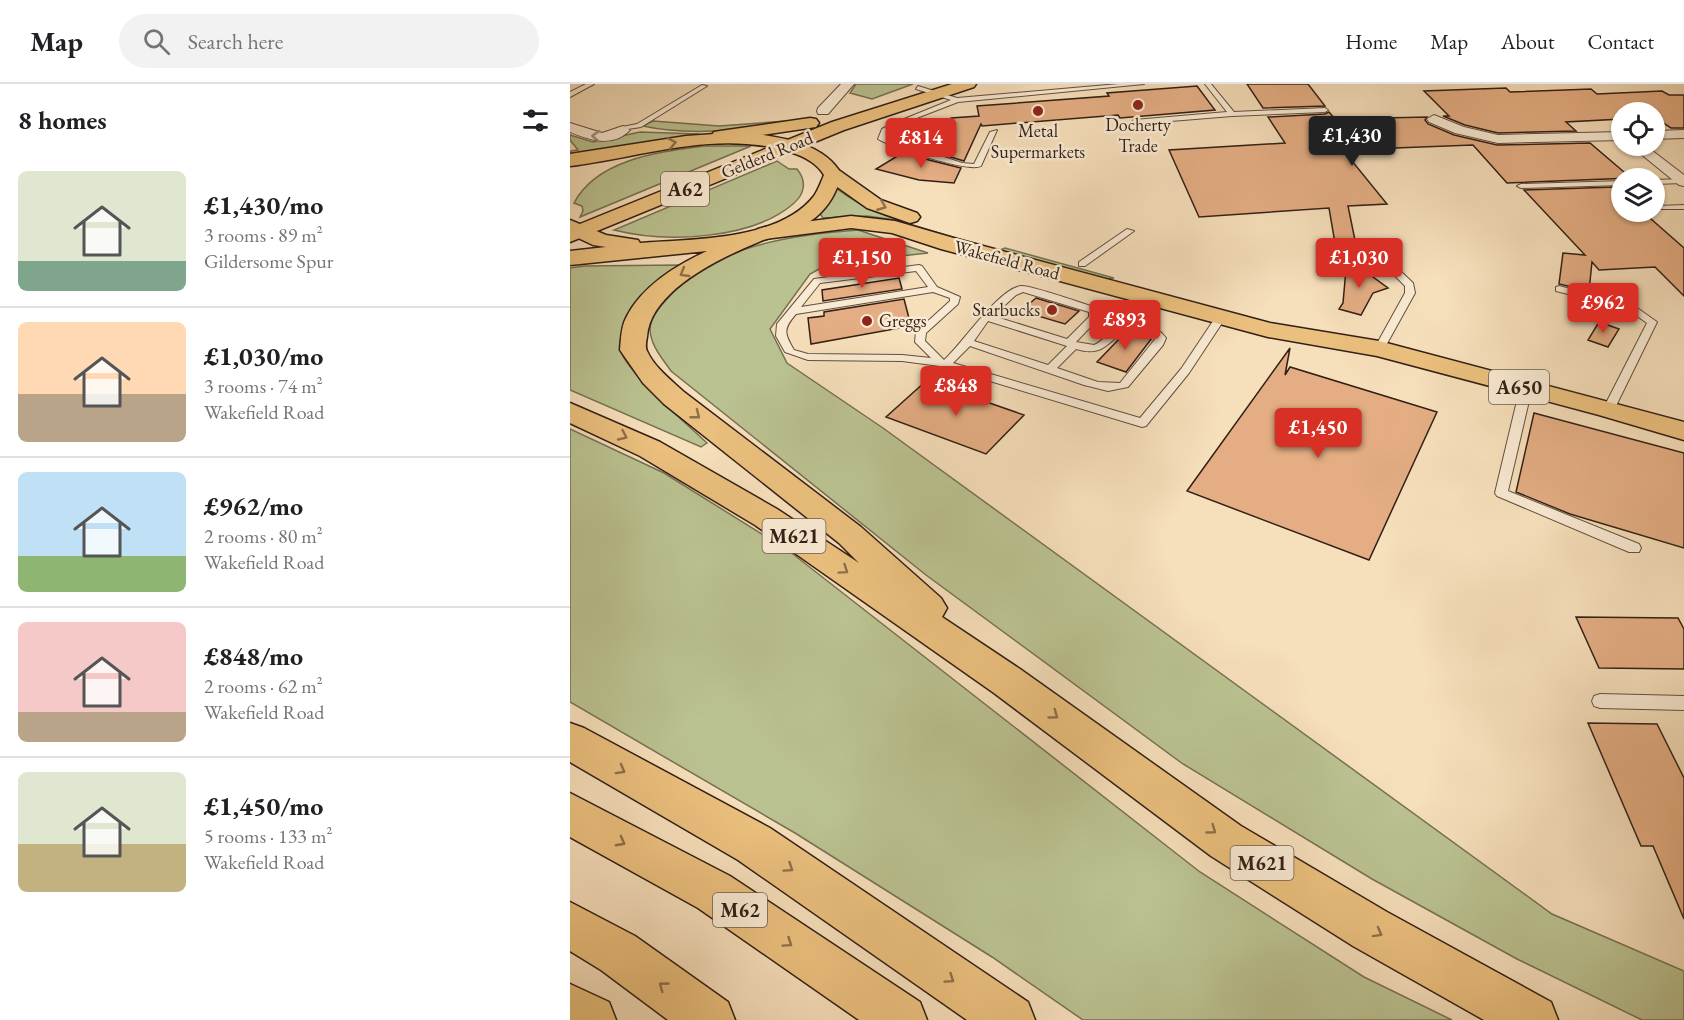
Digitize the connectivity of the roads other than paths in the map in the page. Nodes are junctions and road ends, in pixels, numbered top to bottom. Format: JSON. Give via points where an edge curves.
{"nodes":[{"id":1,"x":591,"y":84,"type":"edge"},
{"id":2,"x":848,"y":84,"type":"edge"},
{"id":3,"x":968,"y":84,"type":"edge"},
{"id":4,"x":1141,"y":84,"type":"edge"},
{"id":5,"x":1208,"y":84,"type":"edge"},
{"id":6,"x":704,"y":86,"type":"dead end"},
{"id":7,"x":928,"y":89,"type":"edge"},
{"id":8,"x":570,"y":95,"type":"edge"},
{"id":9,"x":957,"y":100,"type":"junction"},
{"id":10,"x":829,"y":109,"type":"junction"},
{"id":11,"x":1325,"y":110,"type":"dead end"},
{"id":12,"x":1232,"y":114,"type":"junction"},
{"id":13,"x":872,"y":116,"type":"junction"},
{"id":14,"x":1434,"y":119,"type":"dead end"},
{"id":15,"x":601,"y":122,"type":"dead end"},
{"id":16,"x":1134,"y":122,"type":"dead end"},
{"id":17,"x":570,"y":127,"type":"edge"},
{"id":18,"x":621,"y":128,"type":"junction"},
{"id":19,"x":994,"y":132,"type":"dead end"},
{"id":20,"x":1684,"y":134,"type":"edge"},
{"id":21,"x":1665,"y":135,"type":"edge"},
{"id":22,"x":720,"y":136,"type":"junction"},
{"id":23,"x":1611,"y":136,"type":"edge"},
{"id":24,"x":782,"y":143,"type":"junction"},
{"id":25,"x":1651,"y":156,"type":"edge"},
{"id":26,"x":572,"y":169,"type":"edge"},
{"id":27,"x":831,"y":171,"type":"junction"},
{"id":28,"x":1683,"y":181,"type":"edge"},
{"id":29,"x":1665,"y":182,"type":"edge"},
{"id":30,"x":1611,"y":183,"type":"edge"},
{"id":31,"x":1521,"y":186,"type":"dead end"},
{"id":32,"x":1684,"y":207,"type":"edge"},
{"id":33,"x":1665,"y":208,"type":"edge"},
{"id":34,"x":572,"y":229,"type":"edge"},
{"id":35,"x":1130,"y":231,"type":"dead end"},
{"id":36,"x":760,"y":234,"type":"junction"},
{"id":37,"x":1379,"y":247,"type":"dead end"},
{"id":38,"x":652,"y":249,"type":"junction"},
{"id":39,"x":570,"y":258,"type":"edge"},
{"id":40,"x":1082,"y":264,"type":"junction"},
{"id":41,"x":1559,"y":288,"type":"dead end"},
{"id":42,"x":933,"y":289,"type":"junction"},
{"id":43,"x":793,"y":311,"type":"junction"},
{"id":44,"x":1225,"y":311,"type":"junction"},
{"id":45,"x":986,"y":317,"type":"junction"},
{"id":46,"x":967,"y":342,"type":"junction"},
{"id":47,"x":1072,"y":344,"type":"junction"},
{"id":48,"x":1379,"y":349,"type":"junction"},
{"id":49,"x":943,"y":363,"type":"junction"},
{"id":50,"x":1050,"y":369,"type":"junction"},
{"id":51,"x":1526,"y":388,"type":"junction"},
{"id":52,"x":1609,"y":409,"type":"junction"},
{"id":53,"x":570,"y":412,"type":"edge"},
{"id":54,"x":1684,"y":431,"type":"edge"},
{"id":55,"x":1634,"y":548,"type":"dead end"},
{"id":56,"x":1007,"y":681,"type":"junction"},
{"id":57,"x":1600,"y":701,"type":"dead end"},
{"id":58,"x":1684,"y":703,"type":"edge"},
{"id":59,"x":570,"y":741,"type":"edge"},
{"id":60,"x":570,"y":814,"type":"edge"},
{"id":61,"x":570,"y":925,"type":"edge"},
{"id":62,"x":570,"y":1009,"type":"edge"},
{"id":63,"x":591,"y":1020,"type":"edge"},
{"id":64,"x":710,"y":1020,"type":"edge"},
{"id":65,"x":902,"y":1020,"type":"edge"},
{"id":66,"x":1010,"y":1020,"type":"edge"},
{"id":67,"x":1533,"y":1020,"type":"edge"}],
"edges":[{"from":1,"to":8,"type":"lane"},
{"from":2,"to":10,"type":"street"},
{"from":3,"to":7,"type":"main road","name":"Gelderd Road","number":"A62"},
{"from":4,"to":9,"type":"lane"},
{"from":5,"to":12,"type":"lane"},
{"from":6,"to":18,"type":"lane","via":[[639,126]]},
{"from":7,"to":9,"type":"lane"},
{"from":7,"to":10,"type":"main road","name":"Gelderd Road","number":"A62"},
{"from":7,"to":13,"type":"main road","name":"Gelderd Road","number":"A62"},
{"from":9,"to":19,"type":"lane","via":[[894,125],[882,139],[961,165],[977,166]]},
{"from":10,"to":22,"type":"main road"},
{"from":10,"to":24,"type":"main road","name":"Gelderd Road","number":"A62"},
{"from":11,"to":12,"type":"lane"},
{"from":12,"to":16,"type":"lane"},
{"from":13,"to":24,"type":"main road","name":"Gelderd Road","number":"A62"},
{"from":13,"to":27,"type":"main road","via":[[845,134]]},
{"from":14,"to":23,"type":"street","via":[[1498,139]]},
{"from":15,"to":18,"type":"street"},
{"from":18,"to":17,"type":"street","one_way":true,"via":[[617,134],[591,138]]},
{"from":20,"to":21,"type":"street"},
{"from":22,"to":24,"type":"main road"},
{"from":26,"to":22,"type":"main road","one_way":true,"via":[[678,141]]},
{"from":24,"to":27,"type":"main road","name":"Wakefield Road","via":[[812,155]]},
{"from":24,"to":34,"type":"main road","name":"Gelderd Road","number":"A62"},
{"from":25,"to":28,"type":"street"},
{"from":27,"to":36,"type":"main road","via":[[827,195],[815,209]]},
{"from":27,"to":40,"type":"main road","name":"Wakefield Road","number":"A650","one_way":true,"via":[[874,204]]},
{"from":28,"to":29,"type":"lane"},
{"from":30,"to":31,"type":"lane"},
{"from":32,"to":33,"type":"lane"},
{"from":34,"to":38,"type":"main road","via":[[601,240]]},
{"from":35,"to":40,"type":"lane"},
{"from":36,"to":38,"type":"main road","via":[[698,247]]},
{"from":36,"to":44,"type":"main road","name":"Wakefield Road","number":"A650","via":[[851,222],[895,227],[949,244]]},
{"from":36,"to":56,"type":"main road","number":"M621","one_way":true,"via":[[664,286],[637,320],[633,350],[652,377],[674,398],[850,535]]},
{"from":37,"to":48,"type":"lane","via":[[1386,262],[1410,285],[1410,293]]},
{"from":38,"to":39,"type":"main road"},
{"from":40,"to":44,"type":"main road","name":"Wakefield Road","number":"A650"},
{"from":41,"to":52,"type":"lane","via":[[1630,307],[1652,322]]},
{"from":42,"to":43,"type":"lane"},
{"from":42,"to":43,"type":"lane","via":[[919,268],[817,280]]},
{"from":42,"to":49,"type":"lane","via":[[955,297],[955,302],[921,332],[920,342]]},
{"from":43,"to":49,"type":"lane","via":[[782,324],[780,336],[790,352],[808,357],[902,358]]},
{"from":44,"to":48,"type":"main road","name":"Wakefield Road","number":"A650","via":[[1268,330]]},
{"from":44,"to":49,"type":"lane","via":[[1185,371],[1142,423]]},
{"from":45,"to":46,"type":"lane"},
{"from":45,"to":47,"type":"lane"},
{"from":45,"to":47,"type":"lane","via":[[1022,290],[1094,310],[1095,318]]},
{"from":46,"to":49,"type":"lane"},
{"from":46,"to":50,"type":"lane"},
{"from":47,"to":50,"type":"lane"},
{"from":47,"to":50,"type":"lane","via":[[1098,348],[1126,327],[1146,328],[1161,338],[1118,388],[1101,387]]},
{"from":48,"to":51,"type":"main road","name":"Wakefield Road","number":"A650"},
{"from":51,"to":52,"type":"main road","name":"Wakefield Road","number":"A650"},
{"from":51,"to":55,"type":"lane","via":[[1501,493]]},
{"from":52,"to":54,"type":"main road","name":"Wakefield Road","number":"A650"},
{"from":53,"to":56,"type":"main road","number":"M621","one_way":true,"via":[[650,449],[766,517]]},
{"from":56,"to":67,"type":"main road","number":"M621","one_way":true,"via":[[1226,841],[1370,929]]},
{"from":57,"to":58,"type":"lane"},
{"from":59,"to":66,"type":"main road","one_way":true,"via":[[754,844]]},
{"from":60,"to":65,"type":"main road","number":"M62","one_way":true,"via":[[714,892]]},
{"from":64,"to":61,"type":"main road","one_way":true,"via":[[618,953]]},
{"from":62,"to":63,"type":"main road"}]}
